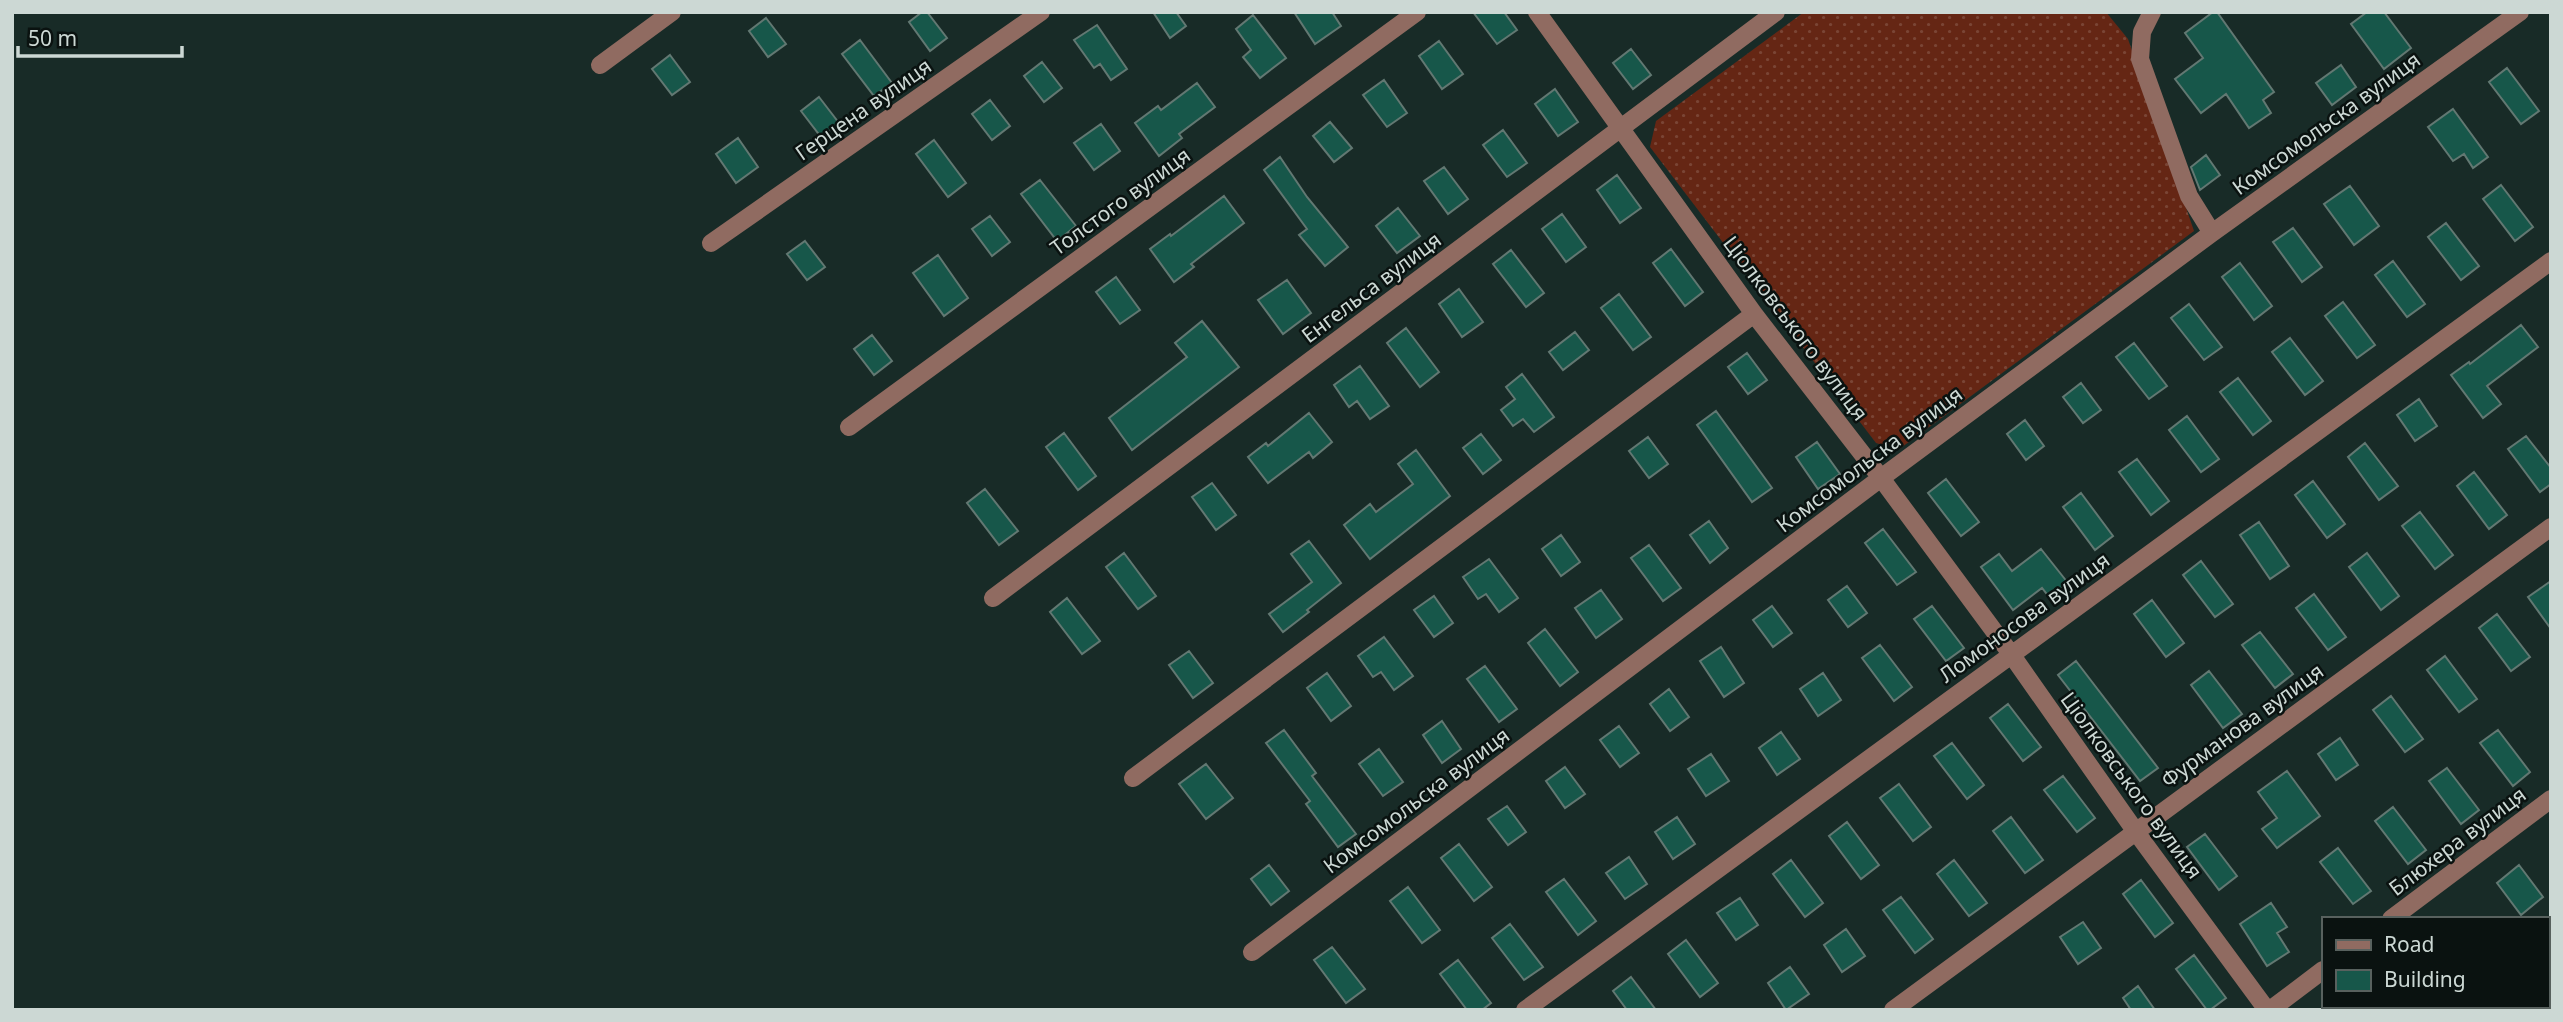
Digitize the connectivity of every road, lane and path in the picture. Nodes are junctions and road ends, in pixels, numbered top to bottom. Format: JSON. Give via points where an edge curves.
{"nodes":[{"id":1,"x":672,"y":12,"type":"edge"},
{"id":2,"x":1041,"y":12,"type":"edge"},
{"id":3,"x":1417,"y":12,"type":"edge"},
{"id":4,"x":1537,"y":12,"type":"edge"},
{"id":5,"x":1776,"y":12,"type":"edge"},
{"id":6,"x":2152,"y":12,"type":"edge"},
{"id":7,"x":2520,"y":12,"type":"edge"},
{"id":8,"x":600,"y":65,"type":"dead end"},
{"id":9,"x":1621,"y":128,"type":"junction"},
{"id":10,"x":2212,"y":233,"type":"junction"},
{"id":11,"x":711,"y":243,"type":"dead end"},
{"id":12,"x":2551,"y":261,"type":"edge"},
{"id":13,"x":1755,"y":314,"type":"junction"},
{"id":14,"x":849,"y":427,"type":"dead end"},
{"id":15,"x":1881,"y":478,"type":"junction"},
{"id":16,"x":2551,"y":527,"type":"edge"},
{"id":17,"x":993,"y":598,"type":"dead end"},
{"id":18,"x":2011,"y":654,"type":"junction"},
{"id":19,"x":1133,"y":778,"type":"dead end"},
{"id":20,"x":2551,"y":799,"type":"edge"},
{"id":21,"x":2136,"y":832,"type":"junction"},
{"id":22,"x":2394,"y":917,"type":"edge"},
{"id":23,"x":1252,"y":952,"type":"dead end"},
{"id":24,"x":2322,"y":971,"type":"edge"},
{"id":25,"x":1525,"y":1010,"type":"edge"},
{"id":26,"x":1893,"y":1010,"type":"edge"},
{"id":27,"x":2269,"y":1010,"type":"edge"}],
"edges":[{"from":1,"to":8,"type":"street"},
{"from":2,"to":11,"type":"street","name":"Герцена вулиця"},
{"from":3,"to":14,"type":"street","name":"Толстого вулиця"},
{"from":4,"to":9,"type":"street","name":"Ціолковського вулиця"},
{"from":5,"to":9,"type":"street","name":"Енгельса вулиця"},
{"from":6,"to":10,"type":"street","via":[[2142,32],[2140,59],[2189,195]]},
{"from":7,"to":10,"type":"street","name":"Комсомольска вулиця"},
{"from":9,"to":13,"type":"street","name":"Ціолковського вулиця"},
{"from":9,"to":17,"type":"street","name":"Енгельса вулиця"},
{"from":10,"to":15,"type":"street","name":"Комсомольска вулиця"},
{"from":12,"to":18,"type":"street","name":"Ломоносова вулиця"},
{"from":13,"to":15,"type":"street","name":"Ціолковського вулиця"},
{"from":13,"to":19,"type":"street"},
{"from":15,"to":18,"type":"street","name":"Ціолковського вулиця"},
{"from":15,"to":23,"type":"street","name":"Комсомольска вулиця"},
{"from":16,"to":21,"type":"street","name":"Фурманова вулиця"},
{"from":18,"to":21,"type":"street","name":"Ціолковського вулиця"},
{"from":18,"to":25,"type":"street","name":"Ломоносова вулиця"},
{"from":20,"to":22,"type":"street","name":"Блюхера вулиця"},
{"from":21,"to":26,"type":"street","name":"Фурманова вулиця"},
{"from":21,"to":27,"type":"street","name":"Ціолковського вулиця"},
{"from":24,"to":27,"type":"street"}]}
